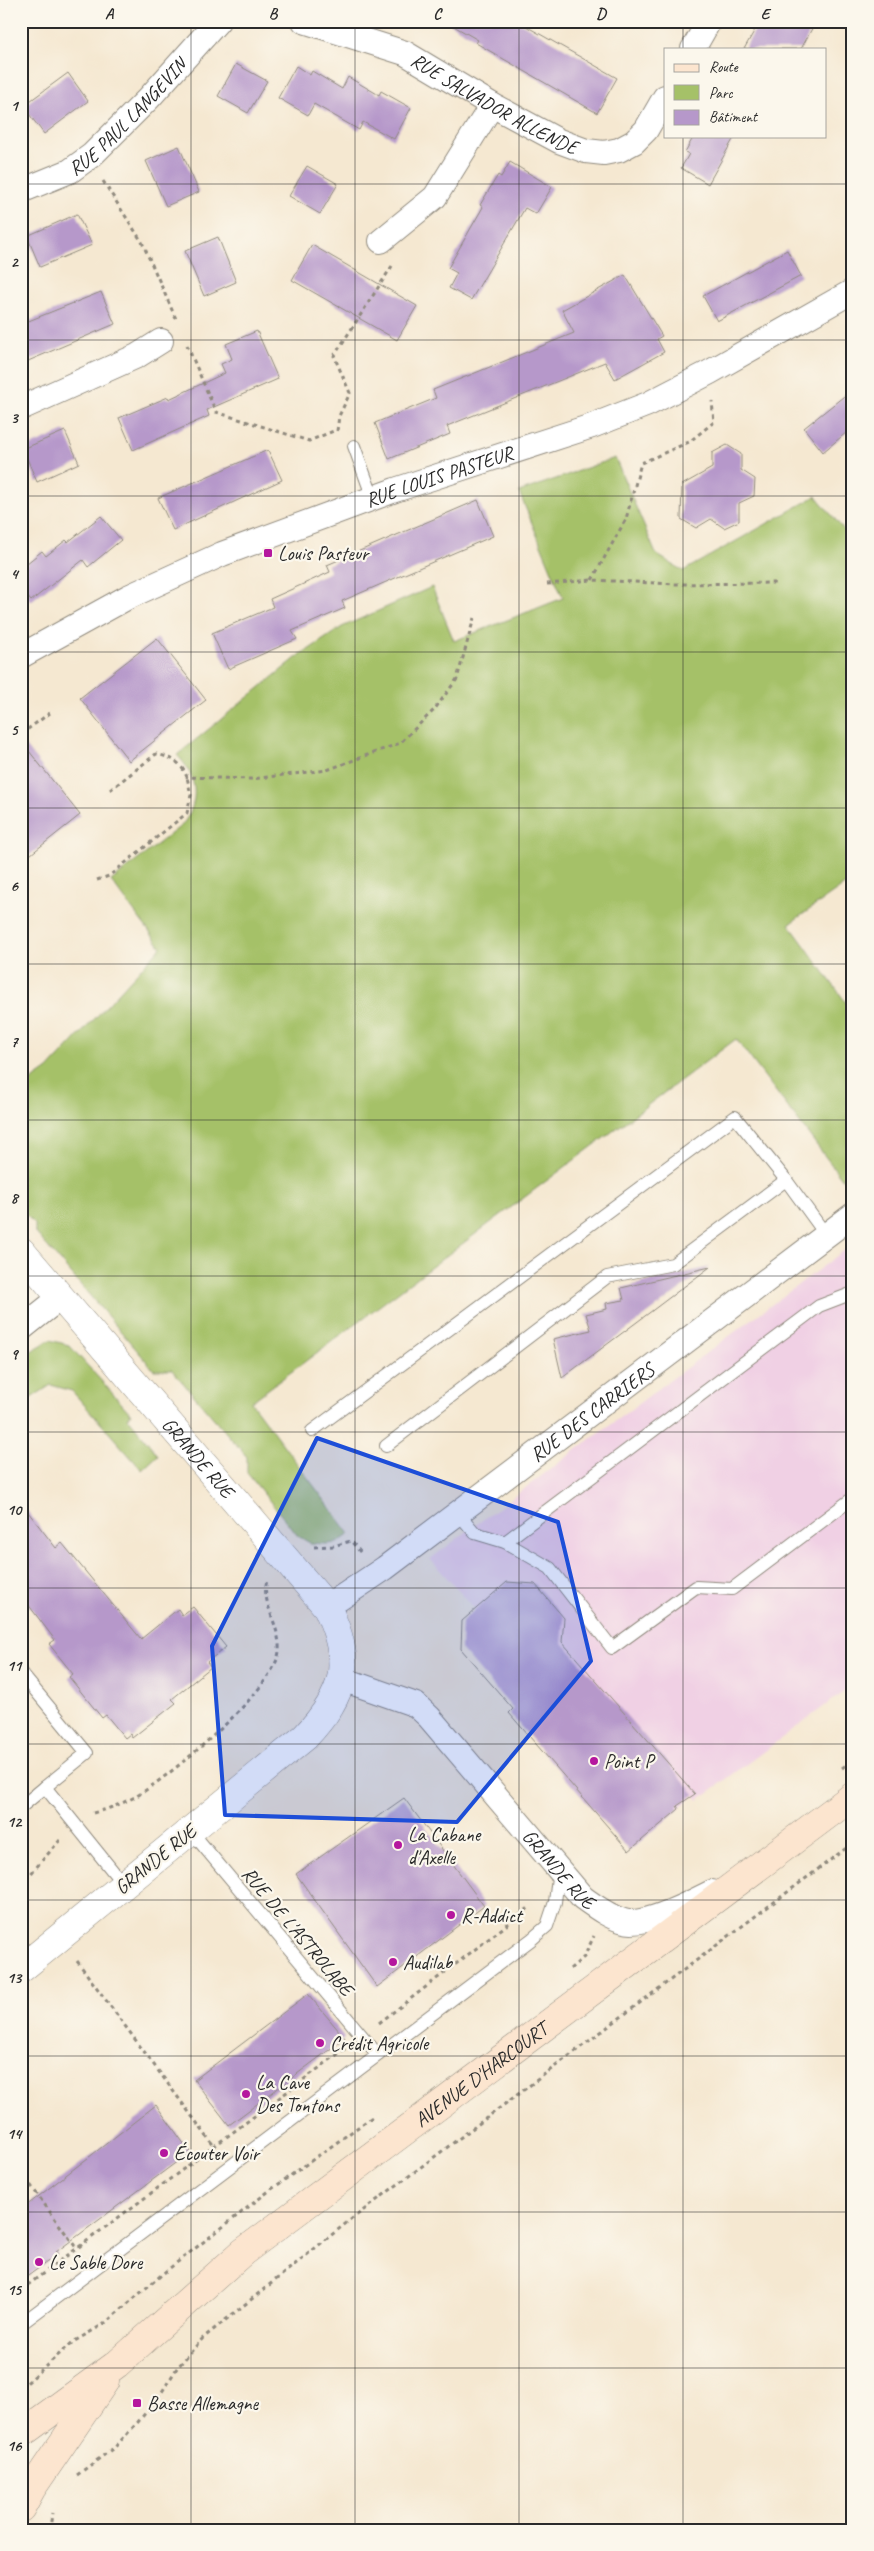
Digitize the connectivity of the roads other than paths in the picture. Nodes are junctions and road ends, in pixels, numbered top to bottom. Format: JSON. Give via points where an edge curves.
{"nodes":[{"id":1,"x":218,"y":21,"type":"edge"},
{"id":2,"x":304,"y":21,"type":"edge"},
{"id":3,"x":709,"y":21,"type":"edge"},
{"id":4,"x":694,"y":48,"type":"edge"},
{"id":5,"x":664,"y":99,"type":"edge"},
{"id":6,"x":492,"y":106,"type":"junction"},
{"id":7,"x":21,"y":191,"type":"edge"},
{"id":8,"x":382,"y":241,"type":"dead end"},
{"id":9,"x":853,"y":291,"type":"edge"},
{"id":10,"x":161,"y":341,"type":"dead end"},
{"id":11,"x":21,"y":408,"type":"edge"},
{"id":12,"x":354,"y":446,"type":"road end"},
{"id":13,"x":373,"y":498,"type":"junction"},
{"id":14,"x":21,"y":656,"type":"edge"},
{"id":15,"x":786,"y":1180,"type":"junction"},
{"id":16,"x":853,"y":1215,"type":"edge"},
{"id":17,"x":826,"y":1235,"type":"junction"},
{"id":18,"x":21,"y":1251,"type":"edge"},
{"id":19,"x":853,"y":1292,"type":"edge"},
{"id":20,"x":61,"y":1297,"type":"junction"},
{"id":21,"x":21,"y":1330,"type":"edge"},
{"id":22,"x":312,"y":1431,"type":"dead end"},
{"id":23,"x":386,"y":1446,"type":"dead end"},
{"id":24,"x":853,"y":1498,"type":"edge"},
{"id":25,"x":458,"y":1513,"type":"junction"},
{"id":26,"x":505,"y":1542,"type":"junction"},
{"id":27,"x":327,"y":1607,"type":"junction"},
{"id":28,"x":21,"y":1673,"type":"edge"},
{"id":29,"x":342,"y":1679,"type":"junction"},
{"id":30,"x":45,"y":1787,"type":"junction"},
{"id":31,"x":853,"y":1796,"type":"edge"},
{"id":32,"x":21,"y":1807,"type":"edge"},
{"id":33,"x":190,"y":1830,"type":"junction"},
{"id":34,"x":559,"y":1869,"type":"junction"},
{"id":35,"x":739,"y":1880,"type":"junction"},
{"id":36,"x":124,"y":1885,"type":"junction"},
{"id":37,"x":21,"y":1969,"type":"edge"},
{"id":38,"x":378,"y":2055,"type":"junction"},
{"id":39,"x":21,"y":2324,"type":"edge"},
{"id":40,"x":117,"y":2364,"type":"junction"},
{"id":41,"x":21,"y":2434,"type":"edge"},
{"id":42,"x":21,"y":2508,"type":"edge"}],
"edges":[{"from":1,"to":7,"type":"street","name":"RUE PAUL LANGEVIN","via":[[149,98],[88,157],[70,171]]},
{"from":2,"to":6,"type":"street","name":"RUE SALVADOR ALLENDE","via":[[405,54]]},
{"from":3,"to":4,"type":"street"},
{"from":5,"to":6,"type":"street","name":"RUE SALVADOR ALLENDE","via":[[646,130],[634,142],[604,153],[586,151],[559,141]]},
{"from":6,"to":8,"type":"street","via":[[435,197]]},
{"from":9,"to":13,"type":"street","name":"RUE LOUIS PASTEUR","via":[[648,404],[592,426]]},
{"from":10,"to":11,"type":"street","via":[[137,356]]},
{"from":12,"to":13,"type":"lane"},
{"from":13,"to":14,"type":"street","name":"RUE LOUIS PASTEUR","via":[[222,554],[128,597]]},
{"from":15,"to":17,"type":"lane"},
{"from":15,"to":22,"type":"lane","via":[[735,1117]]},
{"from":15,"to":23,"type":"lane","via":[[673,1264],[607,1277]]},
{"from":16,"to":17,"type":"street","name":"RUE DES CARRIERS"},
{"from":17,"to":25,"type":"street","name":"RUE DES CARRIERS"},
{"from":18,"to":20,"type":"street","name":"GRANDE RUE"},
{"from":19,"to":26,"type":"lane","via":[[819,1306]]},
{"from":20,"to":21,"type":"street"},
{"from":20,"to":27,"type":"street","name":"GRANDE RUE"},
{"from":24,"to":26,"type":"lane","via":[[732,1589],[696,1588],[612,1648],[550,1568]]},
{"from":25,"to":26,"type":"lane","via":[[475,1533]]},
{"from":25,"to":27,"type":"street","name":"RUE DES CARRIERS","via":[[378,1574]]},
{"from":27,"to":29,"type":"street","name":"GRANDE RUE","via":[[340,1639]]},
{"from":28,"to":30,"type":"lane","via":[[87,1753]]},
{"from":29,"to":33,"type":"street","name":"GRANDE RUE","via":[[325,1715],[305,1737]]},
{"from":29,"to":34,"type":"street","name":"GRANDE RUE","via":[[400,1698],[422,1711]]},
{"from":30,"to":32,"type":"lane"},
{"from":30,"to":36,"type":"lane"},
{"from":31,"to":35,"type":"main road","name":"AVENUE D'HARCOURT"},
{"from":33,"to":36,"type":"street","name":"GRANDE RUE"},
{"from":33,"to":38,"type":"lane","name":"RUE DE L'ASTROLABE"},
{"from":34,"to":35,"type":"street","name":"GRANDE RUE","via":[[583,1898],[604,1913],[626,1922],[657,1918]]},
{"from":34,"to":38,"type":"lane","via":[[547,1926]]},
{"from":35,"to":40,"type":"main road","name":"AVENUE D'HARCOURT","via":[[242,2252]]},
{"from":36,"to":37,"type":"street","name":"GRANDE RUE"},
{"from":38,"to":39,"type":"lane"},
{"from":40,"to":41,"type":"main road","name":"AVENUE D'HARCOURT"},
{"from":40,"to":42,"type":"main road","name":"AVENUE D'HARCOURT"}]}
